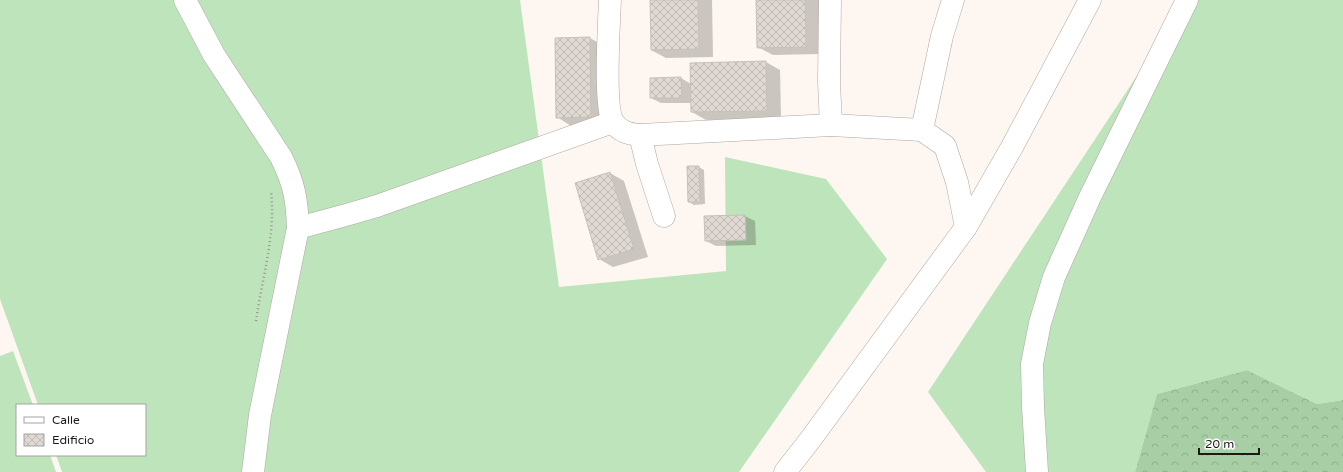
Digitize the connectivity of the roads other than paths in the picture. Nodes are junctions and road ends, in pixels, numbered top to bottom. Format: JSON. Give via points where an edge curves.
{"nodes":[{"id":1,"x":185,"y":0,"type":"edge"},
{"id":2,"x":610,"y":0,"type":"edge"},
{"id":3,"x":830,"y":0,"type":"edge"},
{"id":4,"x":953,"y":0,"type":"edge"},
{"id":5,"x":1090,"y":0,"type":"edge"},
{"id":6,"x":1187,"y":0,"type":"edge"},
{"id":7,"x":613,"y":122,"type":"junction"},
{"id":8,"x":831,"y":125,"type":"junction"},
{"id":9,"x":922,"y":130,"type":"junction"},
{"id":10,"x":640,"y":135,"type":"junction"},
{"id":11,"x":664,"y":216,"type":"dead end"},
{"id":12,"x":966,"y":227,"type":"junction"},
{"id":13,"x":298,"y":228,"type":"junction"},
{"id":14,"x":253,"y":472,"type":"edge"},
{"id":15,"x":785,"y":472,"type":"edge"},
{"id":16,"x":1037,"y":472,"type":"edge"}],
"edges":[{"from":1,"to":13,"type":"street","via":[[214,55],[270,139],[289,174],[298,204]]},
{"from":2,"to":7,"type":"street","via":[[608,64]]},
{"from":3,"to":8,"type":"street"},
{"from":4,"to":9,"type":"street","via":[[942,36]]},
{"from":5,"to":12,"type":"street","via":[[1012,147]]},
{"from":6,"to":16,"type":"street","via":[[1090,197],[1054,277],[1040,323],[1032,364]]},
{"from":7,"to":10,"type":"street","via":[[624,132]]},
{"from":7,"to":13,"type":"street","via":[[370,208]]},
{"from":8,"to":9,"type":"street"},
{"from":8,"to":10,"type":"street"},
{"from":9,"to":12,"type":"street","via":[[945,146],[957,182]]},
{"from":10,"to":11,"type":"street","via":[[646,164]]},
{"from":12,"to":15,"type":"street"},
{"from":13,"to":14,"type":"street","via":[[260,415]]}]}
